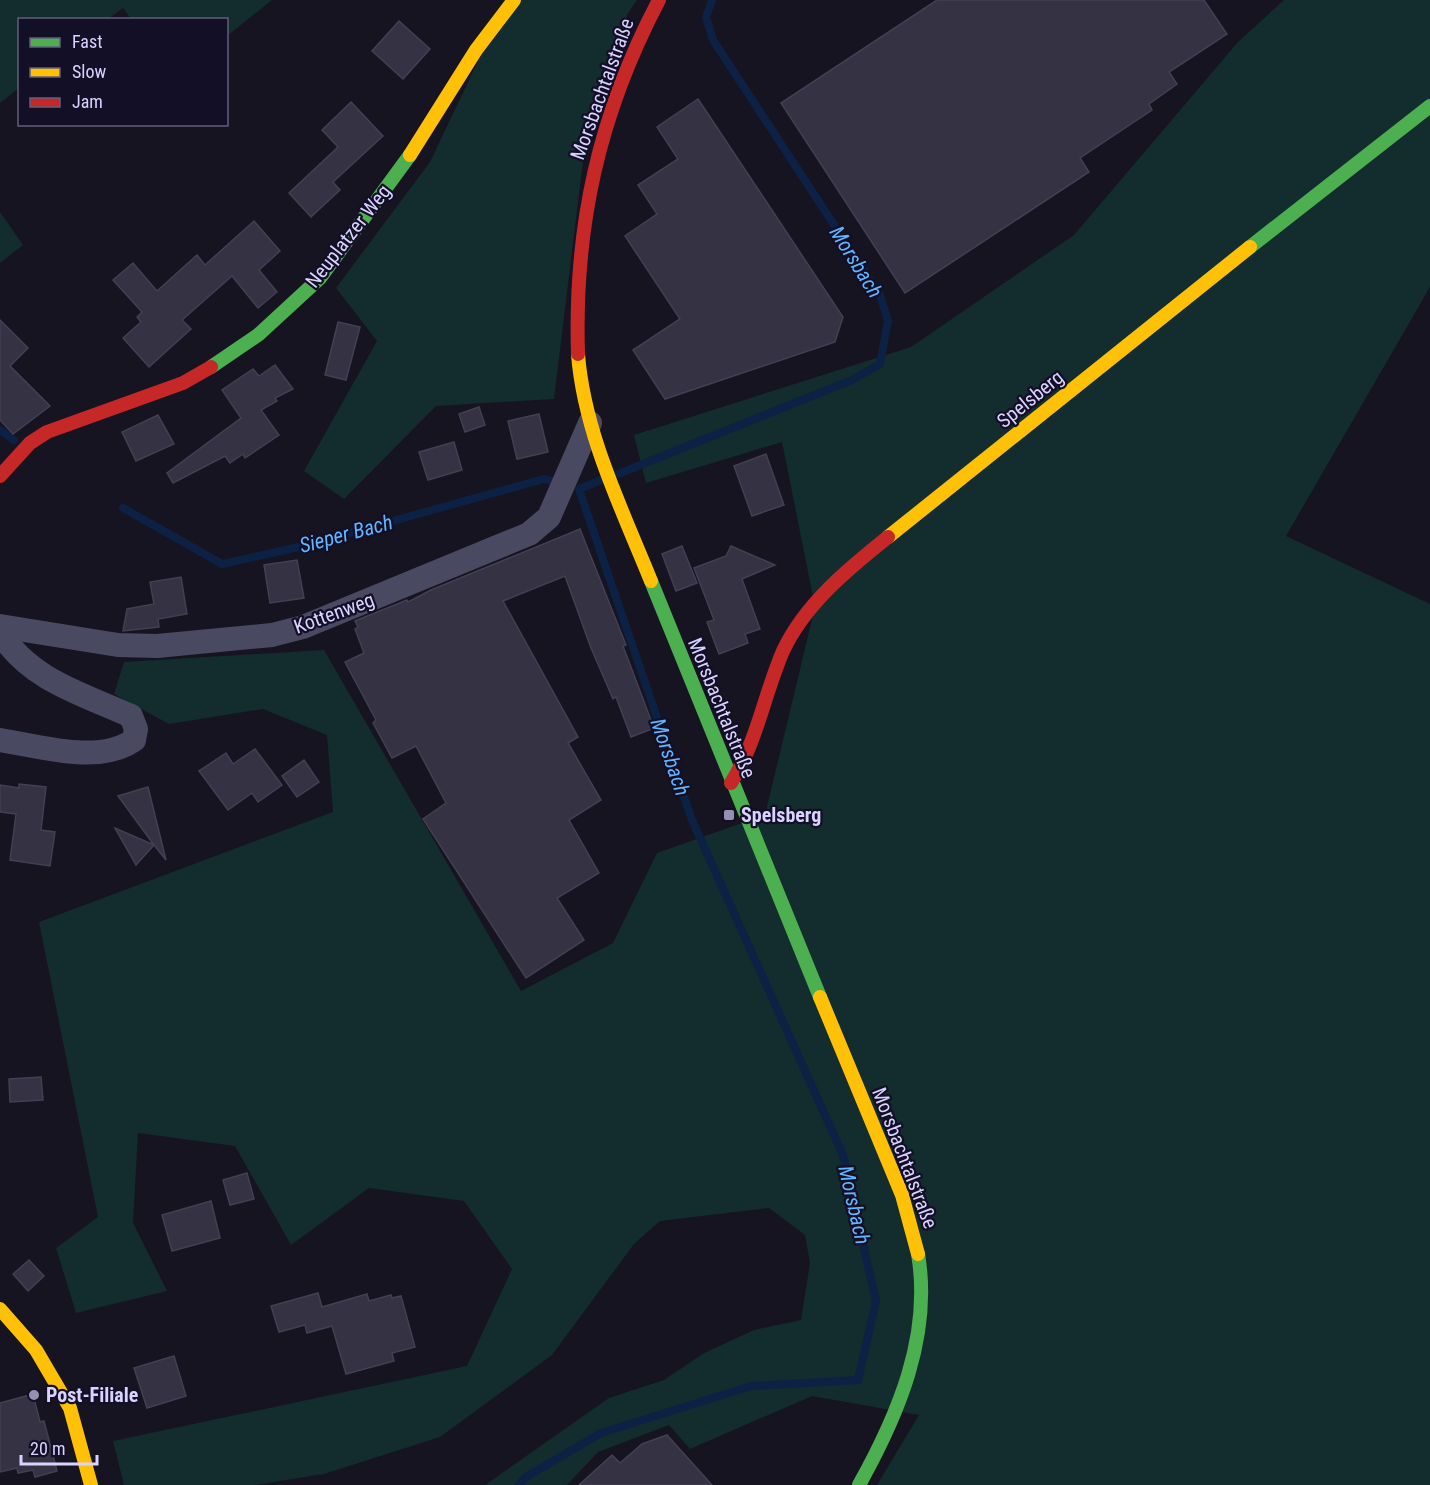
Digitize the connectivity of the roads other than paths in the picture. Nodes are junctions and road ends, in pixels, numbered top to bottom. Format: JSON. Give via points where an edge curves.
{"nodes":[{"id":1,"x":514,"y":0,"type":"edge"},
{"id":2,"x":659,"y":0,"type":"edge"},
{"id":3,"x":1430,"y":106,"type":"edge"},
{"id":4,"x":590,"y":423,"type":"junction"},
{"id":5,"x":0,"y":476,"type":"edge"},
{"id":6,"x":0,"y":626,"type":"edge"},
{"id":7,"x":0,"y":632,"type":"edge"},
{"id":8,"x":0,"y":740,"type":"edge"},
{"id":9,"x":731,"y":783,"type":"junction"},
{"id":10,"x":0,"y":1309,"type":"edge"},
{"id":11,"x":91,"y":1485,"type":"edge"},
{"id":12,"x":859,"y":1485,"type":"edge"}],
"edges":[{"from":1,"to":5,"type":"main road","name":"Neuplatzer Weg","via":[[476,50],[415,149],[320,278],[258,335],[226,358],[183,383],[47,432],[30,443]]},
{"from":2,"to":4,"type":"main road","name":"Morsbachtalstraße","via":[[627,69],[585,210],[576,301],[578,359]]},
{"from":3,"to":9,"type":"main road","name":"Spelsberg","via":[[870,550],[819,598],[798,624],[783,652],[746,759]]},
{"from":4,"to":6,"type":"street","name":"Kottenweg","via":[[549,517],[529,534],[303,627],[272,635],[157,646],[118,645]]},
{"from":4,"to":9,"type":"main road","name":"Morsbachtalstraße"},
{"from":7,"to":8,"type":"street","via":[[24,662],[45,679],[131,716],[136,729],[134,740],[104,752]]},
{"from":9,"to":12,"type":"main road","name":"Morsbachtalstraße","via":[[902,1195],[916,1240],[920,1320],[912,1362],[892,1423]]},
{"from":10,"to":11,"type":"main road","via":[[36,1350],[70,1408]]}]}
